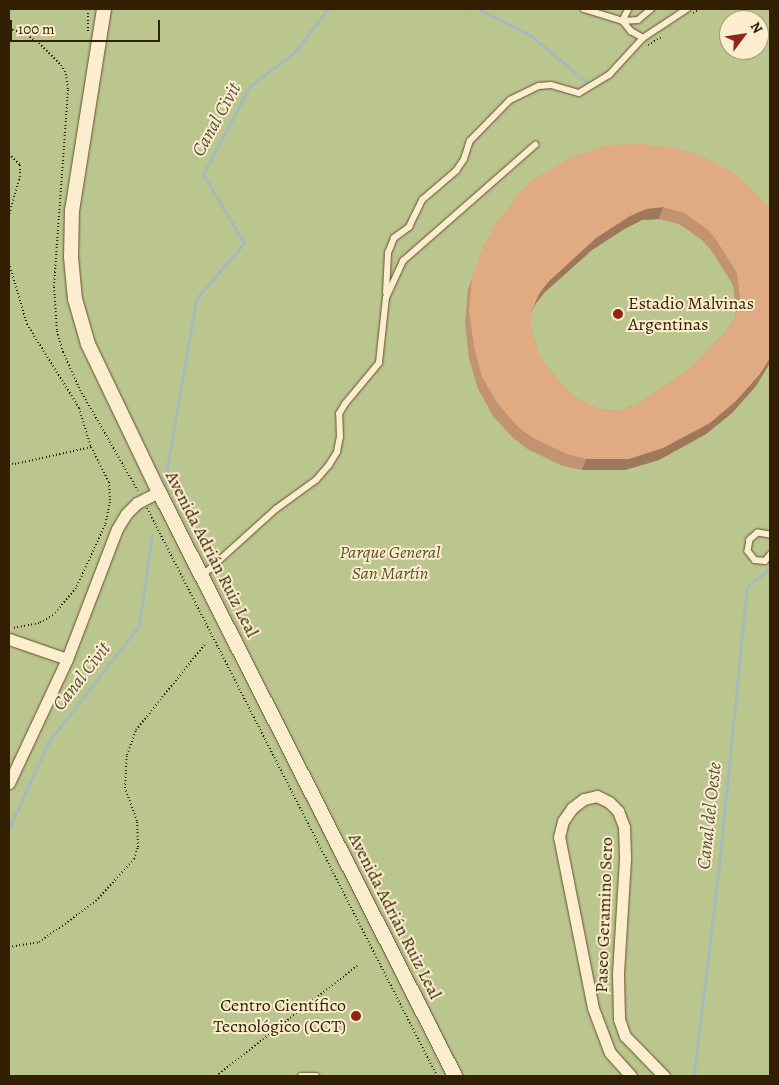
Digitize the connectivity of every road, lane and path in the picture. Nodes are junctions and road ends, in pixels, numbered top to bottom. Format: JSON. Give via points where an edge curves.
{"nodes":[{"id":1,"x":88,"y":9,"type":"edge"},
{"id":2,"x":584,"y":9,"type":"edge"},
{"id":3,"x":629,"y":9,"type":"edge"},
{"id":4,"x":651,"y":9,"type":"edge"},
{"id":5,"x":687,"y":9,"type":"edge"},
{"id":6,"x":101,"y":11,"type":"edge"},
{"id":7,"x":623,"y":22,"type":"junction"},
{"id":8,"x":88,"y":38,"type":"dead end"},
{"id":9,"x":643,"y":38,"type":"junction"},
{"id":10,"x":535,"y":145,"type":"dead end"},
{"id":11,"x":9,"y":154,"type":"edge"},
{"id":12,"x":9,"y":215,"type":"edge"},
{"id":13,"x":9,"y":263,"type":"edge"},
{"id":14,"x":386,"y":298,"type":"junction"},
{"id":15,"x":91,"y":446,"type":"junction"},
{"id":16,"x":9,"y":463,"type":"edge"},
{"id":17,"x":159,"y":492,"type":"junction"},
{"id":18,"x":770,"y":535,"type":"edge"},
{"id":19,"x":770,"y":555,"type":"edge"},
{"id":20,"x":203,"y":575,"type":"junction"},
{"id":21,"x":9,"y":630,"type":"edge"},
{"id":22,"x":9,"y":639,"type":"edge"},
{"id":23,"x":206,"y":643,"type":"dead end"},
{"id":24,"x":67,"y":659,"type":"junction"},
{"id":25,"x":9,"y":784,"type":"edge"},
{"id":26,"x":9,"y":947,"type":"edge"},
{"id":27,"x":358,"y":965,"type":"dead end"},
{"id":28,"x":216,"y":1076,"type":"edge"},
{"id":29,"x":301,"y":1076,"type":"edge"},
{"id":30,"x":316,"y":1076,"type":"edge"},
{"id":31,"x":455,"y":1076,"type":"edge"},
{"id":32,"x":631,"y":1076,"type":"edge"},
{"id":33,"x":664,"y":1076,"type":"edge"}],
"edges":[{"from":1,"to":8,"type":"path"},
{"from":2,"to":7,"type":"lane"},
{"from":3,"to":7,"type":"lane"},
{"from":4,"to":7,"type":"lane","via":[[638,20]]},
{"from":5,"to":9,"type":"lane"},
{"from":6,"to":17,"type":"street","name":"Avenida Adrián Ruiz Leal","via":[[72,210],[71,257],[75,298],[88,344]]},
{"from":7,"to":9,"type":"lane","via":[[630,31]]},
{"from":9,"to":14,"type":"lane","via":[[609,75],[579,93],[552,85],[539,86],[510,100],[470,141],[456,172],[422,200],[409,227],[394,238],[388,253]]},
{"from":10,"to":14,"type":"lane","via":[[402,261]]},
{"from":11,"to":12,"type":"path","via":[[20,165],[20,176]]},
{"from":13,"to":15,"type":"path","via":[[27,324],[79,408]]},
{"from":14,"to":20,"type":"lane","via":[[379,363],[339,414],[340,437],[337,452],[329,465],[316,480],[276,509]]},
{"from":15,"to":16,"type":"path"},
{"from":15,"to":21,"type":"path","via":[[109,482],[110,502],[105,525],[76,588],[54,615]]},
{"from":17,"to":20,"type":"street","name":"Avenida Adrián Ruiz Leal"},
{"from":17,"to":24,"type":"street","via":[[138,503],[117,528]]},
{"from":18,"to":19,"type":"lane","via":[[758,533],[750,540],[748,551],[755,560],[764,561]]},
{"from":20,"to":31,"type":"street","name":"Avenida Adrián Ruiz Leal"},
{"from":22,"to":24,"type":"street"},
{"from":23,"to":26,"type":"path","via":[[136,730],[127,755],[125,788],[137,821],[138,847],[134,859],[96,900],[40,942]]},
{"from":24,"to":25,"type":"street"},
{"from":27,"to":28,"type":"path"},
{"from":29,"to":30,"type":"lane"},
{"from":32,"to":33,"type":"street","name":"Paseo Geramino Sero","via":[[610,1053],[593,1008],[559,837],[563,821],[572,808],[584,799],[597,796],[618,811],[624,827],[619,1019],[625,1036]]}]}
